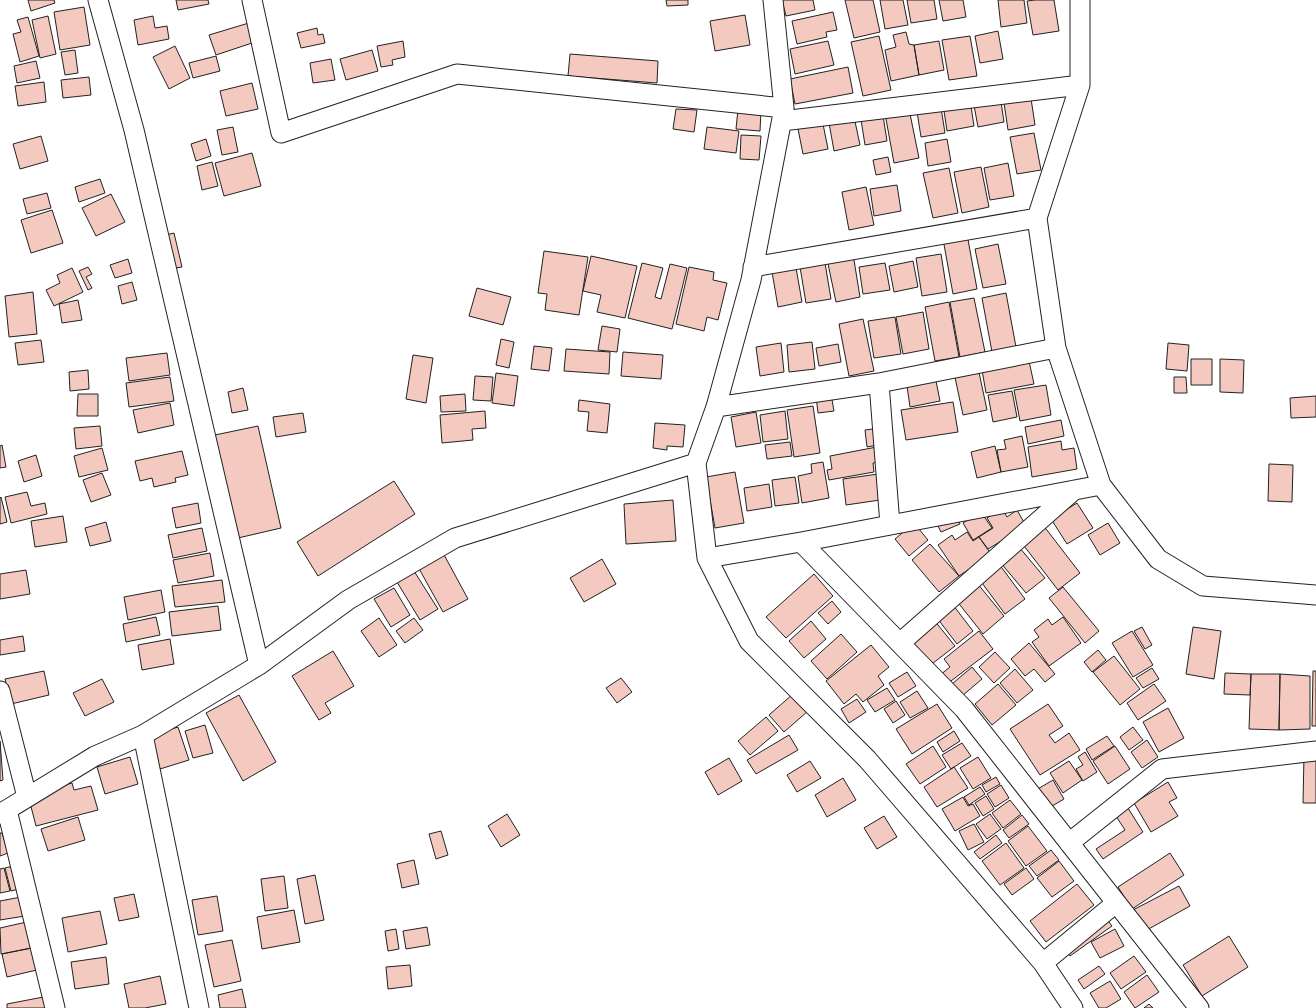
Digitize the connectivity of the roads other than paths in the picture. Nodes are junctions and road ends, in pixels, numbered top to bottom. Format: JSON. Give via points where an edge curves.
{"nodes":[{"id":1,"x":98,"y":0,"type":"edge"},
{"id":2,"x":252,"y":0,"type":"edge"},
{"id":3,"x":773,"y":0,"type":"edge"},
{"id":4,"x":1080,"y":0,"type":"edge"},
{"id":5,"x":1080,"y":86,"type":"junction"},
{"id":6,"x":783,"y":114,"type":"junction"},
{"id":7,"x":1037,"y":218,"type":"junction"},
{"id":8,"x":753,"y":267,"type":"junction"},
{"id":9,"x":1056,"y":348,"type":"junction"},
{"id":10,"x":879,"y":383,"type":"junction"},
{"id":11,"x":716,"y":407,"type":"junction"},
{"id":12,"x":696,"y":463,"type":"junction"},
{"id":13,"x":1101,"y":485,"type":"junction"},
{"id":14,"x":1075,"y":490,"type":"junction"},
{"id":15,"x":890,"y":525,"type":"junction"},
{"id":16,"x":801,"y":542,"type":"junction"},
{"id":17,"x":707,"y":558,"type":"junction"},
{"id":18,"x":1316,"y":594,"type":"edge"},
{"id":19,"x":900,"y":643,"type":"junction"},
{"id":20,"x":259,"y":664,"type":"junction"},
{"id":21,"x":0,"y":691,"type":"edge"},
{"id":22,"x":143,"y":735,"type":"junction"},
{"id":23,"x":1316,"y":751,"type":"edge"},
{"id":24,"x":27,"y":797,"type":"junction"},
{"id":25,"x":4,"y":812,"type":"edge"},
{"id":26,"x":1069,"y":843,"type":"junction"},
{"id":27,"x":1116,"y":903,"type":"junction"},
{"id":28,"x":1043,"y":963,"type":"junction"},
{"id":29,"x":55,"y":1008,"type":"edge"},
{"id":30,"x":199,"y":1008,"type":"edge"},
{"id":31,"x":1073,"y":1008,"type":"edge"},
{"id":32,"x":1199,"y":1008,"type":"edge"}],
"edges":[{"from":1,"to":20,"type":"street","via":[[134,130]]},
{"from":2,"to":6,"type":"street","via":[[281,134],[457,74]]},
{"from":3,"to":6,"type":"street"},
{"from":4,"to":5,"type":"street"},
{"from":5,"to":6,"type":"street"},
{"from":5,"to":7,"type":"street"},
{"from":6,"to":8,"type":"street"},
{"from":7,"to":8,"type":"street"},
{"from":7,"to":9,"type":"street"},
{"from":8,"to":11,"type":"street"},
{"from":9,"to":10,"type":"street"},
{"from":9,"to":13,"type":"street"},
{"from":10,"to":11,"type":"street"},
{"from":10,"to":15,"type":"street"},
{"from":11,"to":12,"type":"street"},
{"from":12,"to":17,"type":"street"},
{"from":12,"to":20,"type":"street","via":[[455,538],[348,600]]},
{"from":13,"to":14,"type":"street"},
{"from":13,"to":18,"type":"street","via":[[1158,559],[1203,586]]},
{"from":14,"to":15,"type":"street"},
{"from":14,"to":19,"type":"street"},
{"from":15,"to":16,"type":"street"},
{"from":16,"to":17,"type":"street"},
{"from":16,"to":19,"type":"street"},
{"from":17,"to":28,"type":"street","via":[[749,641],[867,759]]},
{"from":19,"to":26,"type":"street","via":[[964,709]]},
{"from":20,"to":22,"type":"street"},
{"from":21,"to":24,"type":"street"},
{"from":22,"to":24,"type":"street","via":[[95,756]]},
{"from":22,"to":30,"type":"street"},
{"from":23,"to":26,"type":"street","via":[[1162,769]]},
{"from":24,"to":25,"type":"street"},
{"from":25,"to":29,"type":"street"},
{"from":26,"to":27,"type":"street"},
{"from":27,"to":28,"type":"street"},
{"from":27,"to":32,"type":"street"},
{"from":28,"to":31,"type":"street"}]}
